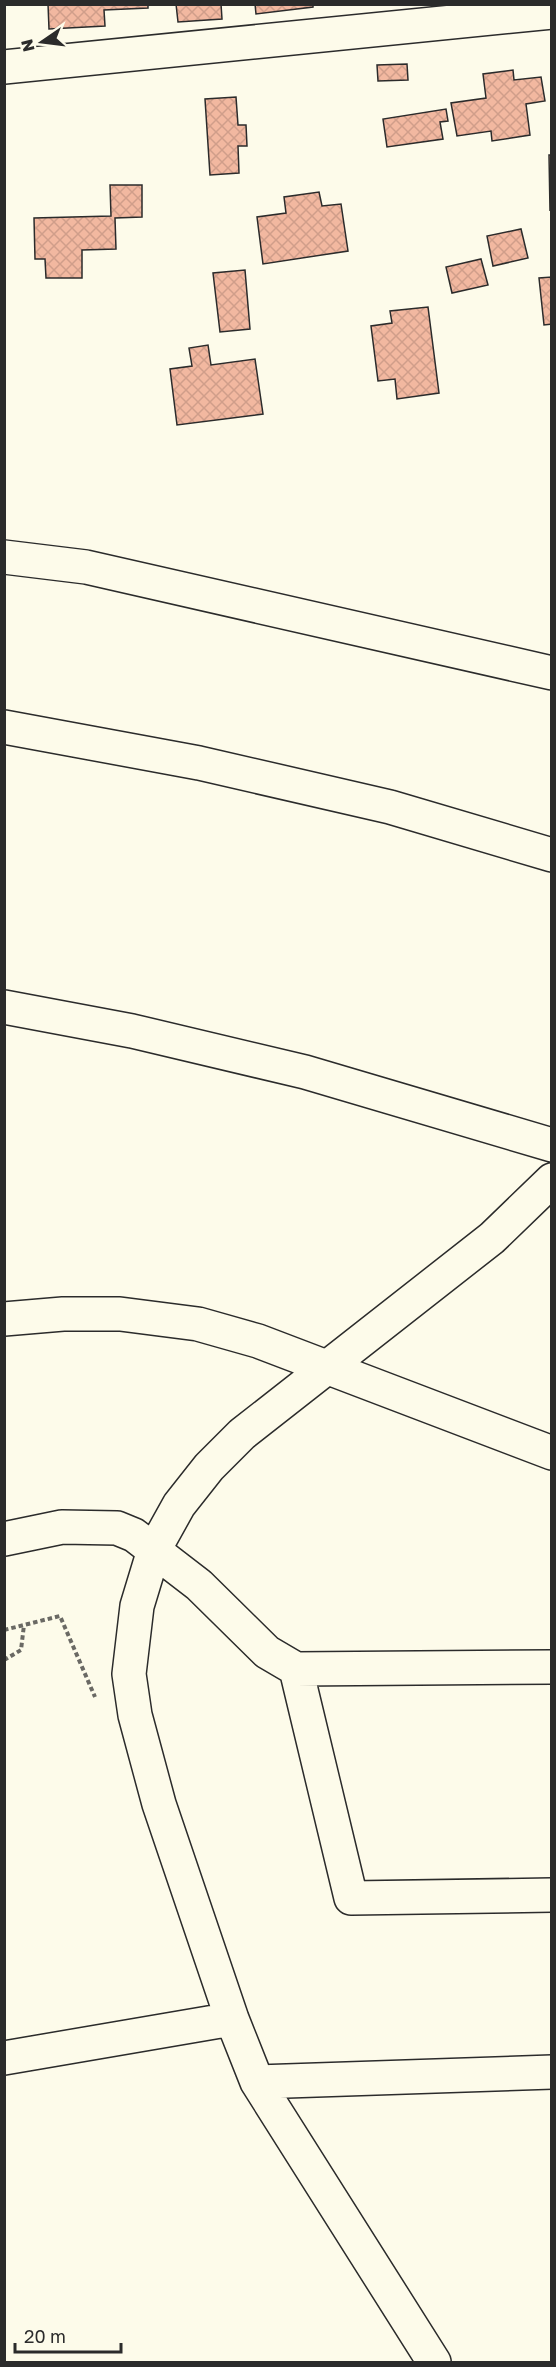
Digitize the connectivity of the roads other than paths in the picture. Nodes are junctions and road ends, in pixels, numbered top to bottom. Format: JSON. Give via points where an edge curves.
{"nodes":[{"id":1,"x":552,"y":12,"type":"edge"},
{"id":2,"x":4,"y":67,"type":"edge"},
{"id":3,"x":4,"y":557,"type":"edge"},
{"id":4,"x":552,"y":673,"type":"edge"},
{"id":5,"x":4,"y":727,"type":"edge"},
{"id":6,"x":552,"y":855,"type":"edge"},
{"id":7,"x":4,"y":1006,"type":"edge"},
{"id":8,"x":552,"y":1145,"type":"edge"},
{"id":9,"x":552,"y":1180,"type":"edge"},
{"id":10,"x":4,"y":1319,"type":"edge"},
{"id":11,"x":326,"y":1366,"type":"junction"},
{"id":12,"x":552,"y":1453,"type":"edge"},
{"id":13,"x":4,"y":1539,"type":"edge"},
{"id":14,"x":154,"y":1550,"type":"junction"},
{"id":15,"x":552,"y":1667,"type":"edge"},
{"id":16,"x":296,"y":1669,"type":"junction"},
{"id":17,"x":552,"y":1895,"type":"edge"},
{"id":18,"x":232,"y":2019,"type":"junction"},
{"id":19,"x":4,"y":2058,"type":"edge"},
{"id":20,"x":552,"y":2073,"type":"edge"},
{"id":21,"x":257,"y":2082,"type":"junction"},
{"id":22,"x":434,"y":2362,"type":"edge"}],
"edges":[{"from":1,"to":2,"type":"street"},
{"from":3,"to":4,"type":"street","via":[[86,567]]},
{"from":5,"to":6,"type":"street","via":[[199,763],[390,807]]},
{"from":7,"to":8,"type":"street","via":[[305,1072]]},
{"from":9,"to":11,"type":"street","via":[[492,1238]]},
{"from":10,"to":11,"type":"street","via":[[120,1314],[198,1324]]},
{"from":11,"to":12,"type":"street"},
{"from":11,"to":14,"type":"street","via":[[242,1434],[209,1467],[179,1505]]},
{"from":13,"to":14,"type":"street","via":[[63,1527],[117,1528]]},
{"from":14,"to":16,"type":"street","via":[[199,1585],[267,1652]]},
{"from":14,"to":18,"type":"street","via":[[137,1606],[129,1674],[135,1714],[159,1804]]},
{"from":15,"to":16,"type":"street"},
{"from":16,"to":17,"type":"street","via":[[351,1898]]},
{"from":18,"to":19,"type":"street"},
{"from":18,"to":21,"type":"street"},
{"from":20,"to":21,"type":"street"},
{"from":21,"to":22,"type":"street"}]}
